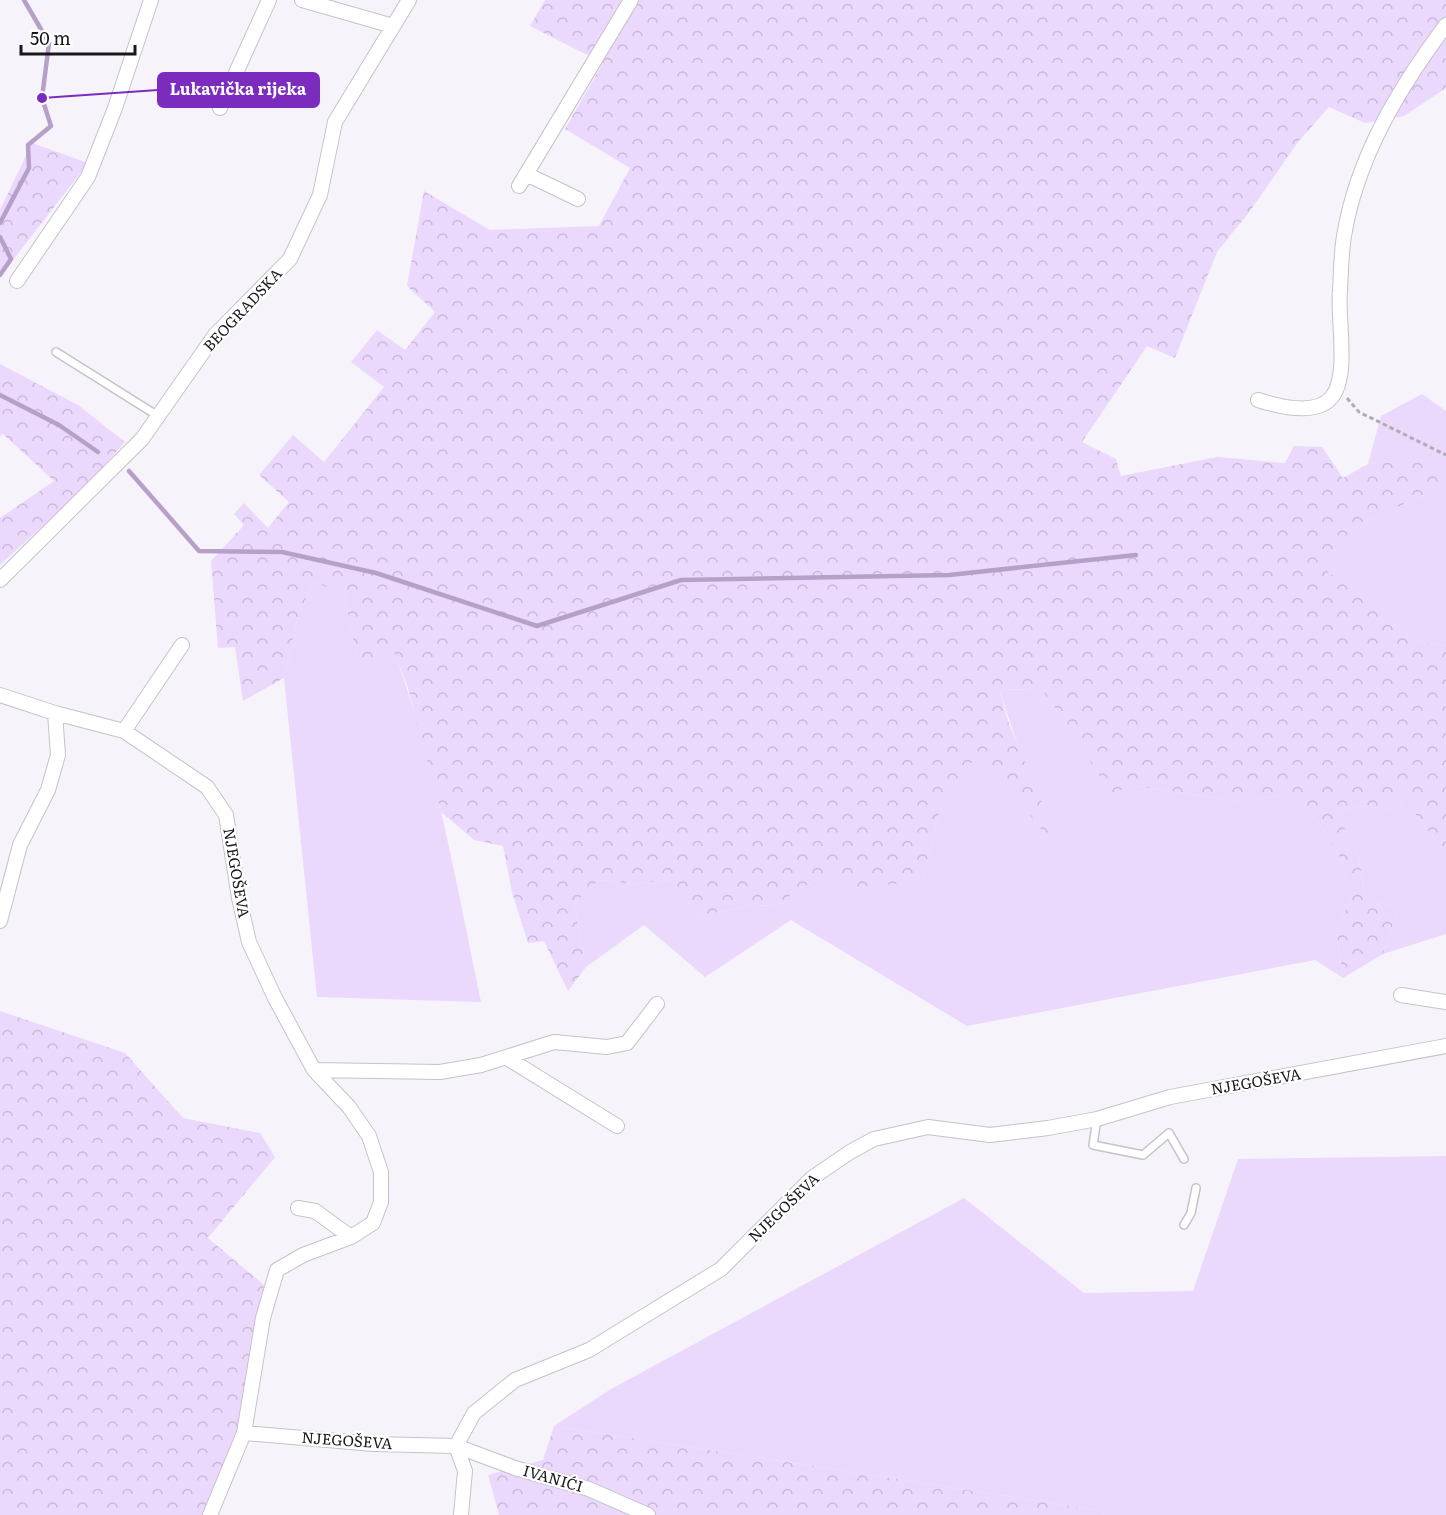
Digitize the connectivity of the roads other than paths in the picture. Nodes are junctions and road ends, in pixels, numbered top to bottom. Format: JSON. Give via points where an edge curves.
{"nodes":[{"id":1,"x":151,"y":0,"type":"edge"},
{"id":2,"x":269,"y":0,"type":"edge"},
{"id":3,"x":302,"y":0,"type":"edge"},
{"id":4,"x":409,"y":0,"type":"edge"},
{"id":5,"x":631,"y":0,"type":"edge"},
{"id":6,"x":1446,"y":25,"type":"edge"},
{"id":7,"x":393,"y":26,"type":"junction"},
{"id":8,"x":220,"y":108,"type":"dead end"},
{"id":9,"x":526,"y":174,"type":"junction"},
{"id":10,"x":519,"y":186,"type":"dead end"},
{"id":11,"x":578,"y":199,"type":"dead end"},
{"id":12,"x":17,"y":281,"type":"dead end"},
{"id":13,"x":56,"y":352,"type":"dead end"},
{"id":14,"x":1258,"y":400,"type":"dead end"},
{"id":15,"x":158,"y":416,"type":"junction"},
{"id":16,"x":0,"y":580,"type":"edge"},
{"id":17,"x":182,"y":645,"type":"dead end"},
{"id":18,"x":0,"y":695,"type":"edge"},
{"id":19,"x":55,"y":713,"type":"junction"},
{"id":20,"x":124,"y":731,"type":"junction"},
{"id":21,"x":3,"y":900,"type":"edge"},
{"id":22,"x":0,"y":921,"type":"edge"},
{"id":23,"x":1401,"y":995,"type":"dead end"},
{"id":24,"x":1446,"y":1002,"type":"edge"},
{"id":25,"x":657,"y":1004,"type":"dead end"},
{"id":26,"x":1446,"y":1046,"type":"edge"},
{"id":27,"x":507,"y":1058,"type":"junction"},
{"id":28,"x":314,"y":1070,"type":"junction"},
{"id":29,"x":1097,"y":1119,"type":"junction"},
{"id":30,"x":617,"y":1126,"type":"dead end"},
{"id":31,"x":1184,"y":1159,"type":"dead end"},
{"id":32,"x":1196,"y":1188,"type":"dead end"},
{"id":33,"x":298,"y":1208,"type":"dead end"},
{"id":34,"x":1184,"y":1225,"type":"dead end"},
{"id":35,"x":351,"y":1237,"type":"junction"},
{"id":36,"x":244,"y":1433,"type":"junction"},
{"id":37,"x":456,"y":1446,"type":"junction"},
{"id":38,"x":210,"y":1515,"type":"edge"},
{"id":39,"x":461,"y":1515,"type":"edge"},
{"id":40,"x":648,"y":1515,"type":"edge"}],
"edges":[{"from":1,"to":12,"type":"street","via":[[88,177]]},
{"from":2,"to":8,"type":"street"},
{"from":3,"to":7,"type":"street"},
{"from":4,"to":7,"type":"street","name":"BEOGRADSKA"},
{"from":5,"to":9,"type":"street"},
{"from":6,"to":14,"type":"street","via":[[1407,77],[1360,174],[1344,236],[1338,388],[1330,400],[1315,406],[1288,409]]},
{"from":7,"to":15,"type":"street","name":"BEOGRADSKA","via":[[335,122],[320,195],[290,259],[215,335]]},
{"from":9,"to":10,"type":"street"},
{"from":9,"to":11,"type":"street"},
{"from":13,"to":15,"type":"lane"},
{"from":15,"to":16,"type":"street","name":"BEOGRADSKA","via":[[142,439]]},
{"from":17,"to":20,"type":"street"},
{"from":18,"to":19,"type":"street","name":"NJEGOŠEVA"},
{"from":19,"to":20,"type":"street","name":"NJEGOŠEVA"},
{"from":19,"to":21,"type":"street","via":[[58,756],[48,790],[20,845]]},
{"from":20,"to":28,"type":"street","name":"NJEGOŠEVA","via":[[207,788],[226,815],[249,942]]},
{"from":21,"to":22,"type":"street"},
{"from":23,"to":24,"type":"street"},
{"from":25,"to":27,"type":"street","via":[[627,1043],[607,1047],[554,1042]]},
{"from":26,"to":29,"type":"street","name":"NJEGOŠEVA","via":[[1170,1097]]},
{"from":27,"to":28,"type":"street","via":[[440,1072]]},
{"from":27,"to":30,"type":"street"},
{"from":28,"to":35,"type":"street","name":"NJEGOŠEVA","via":[[360,1122],[381,1172],[381,1202],[373,1223]]},
{"from":29,"to":31,"type":"lane","via":[[1093,1145],[1143,1155],[1169,1133]]},
{"from":29,"to":37,"type":"street","name":"NJEGOŠEVA","via":[[990,1135],[928,1127],[874,1139],[812,1178],[722,1269],[589,1350],[531,1372],[501,1390],[474,1413]]},
{"from":32,"to":34,"type":"lane"},
{"from":33,"to":35,"type":"street","via":[[315,1211]]},
{"from":35,"to":36,"type":"street","name":"NJEGOŠEVA","via":[[303,1255],[277,1270],[263,1318]]},
{"from":36,"to":37,"type":"street","name":"NJEGOŠEVA"},
{"from":36,"to":38,"type":"street","name":"NJEGOŠEVA"},
{"from":37,"to":39,"type":"street","via":[[465,1471]]},
{"from":37,"to":40,"type":"street","name":"IVANIĆI","via":[[514,1468],[589,1489]]}]}
